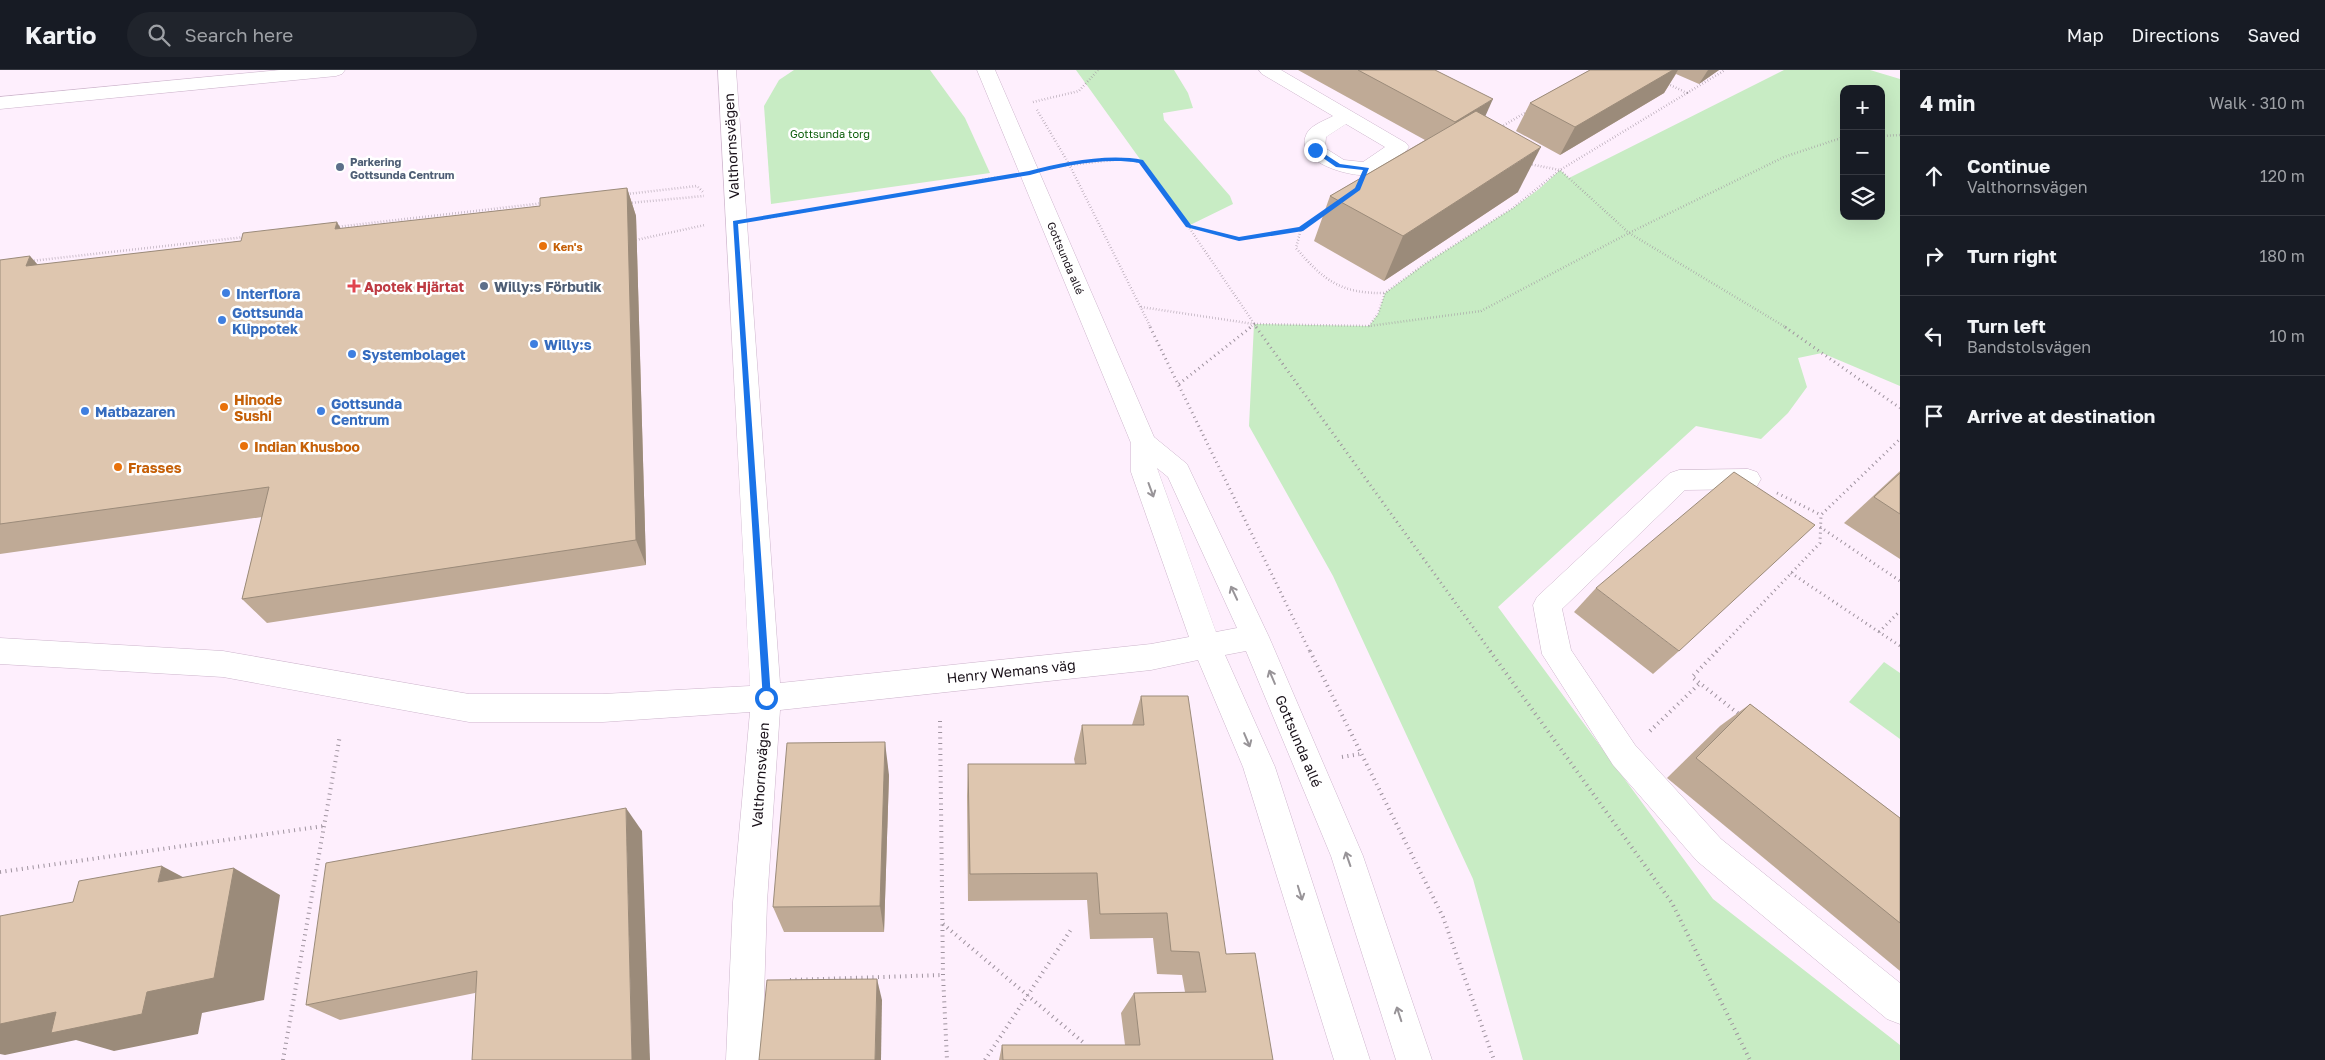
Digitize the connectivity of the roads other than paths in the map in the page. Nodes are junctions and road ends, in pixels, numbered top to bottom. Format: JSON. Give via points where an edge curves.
{"nodes":[{"id":1,"x":336,"y":70,"type":"edge"},
{"id":2,"x":727,"y":70,"type":"edge"},
{"id":3,"x":1268,"y":70,"type":"edge"},
{"id":4,"x":987,"y":71,"type":"edge"},
{"id":5,"x":0,"y":103,"type":"edge"},
{"id":6,"x":1345,"y":117,"type":"junction"},
{"id":7,"x":1144,"y":443,"type":"junction"},
{"id":8,"x":1748,"y":479,"type":"edge"},
{"id":9,"x":1254,"y":637,"type":"junction"},
{"id":10,"x":1207,"y":647,"type":"junction"},
{"id":11,"x":0,"y":651,"type":"edge"},
{"id":12,"x":766,"y":698,"type":"junction"},
{"id":13,"x":1900,"y":1006,"type":"edge"},
{"id":14,"x":744,"y":1060,"type":"edge"},
{"id":15,"x":1352,"y":1060,"type":"edge"},
{"id":16,"x":1414,"y":1060,"type":"edge"}],
"edges":[{"from":1,"to":5,"type":"street"},
{"from":2,"to":12,"type":"street","name":"Valthornsvägen","via":[[722,223]]},
{"from":3,"to":6,"type":"street"},
{"from":4,"to":7,"type":"street","name":"Gottsunda allé"},
{"from":6,"to":6,"type":"street","via":[[1316,134],[1315,150],[1338,166],[1367,169],[1399,147]]},
{"from":9,"to":7,"type":"street","name":"Gottsunda allé","one_way":true,"via":[[1178,471]]},
{"from":7,"to":10,"type":"street","name":"Gottsunda allé","one_way":true,"via":[[1144,472]]},
{"from":8,"to":13,"type":"street","via":[[1679,480],[1547,605],[1557,654],[1624,756],[1708,850]]},
{"from":9,"to":10,"type":"street","name":"Henry Wemans väg"},
{"from":16,"to":9,"type":"street","name":"Gottsunda allé","one_way":true,"via":[[1347,856]]},
{"from":10,"to":12,"type":"street","name":"Henry Wemans väg","via":[[1152,656]]},
{"from":10,"to":15,"type":"street","name":"Gottsunda allé","one_way":true,"via":[[1259,767]]},
{"from":11,"to":12,"type":"street","name":"Henry Wemans väg","via":[[223,664],[468,708],[603,708]]},
{"from":12,"to":14,"type":"street","name":"Valthornsvägen","via":[[750,902]]}]}
